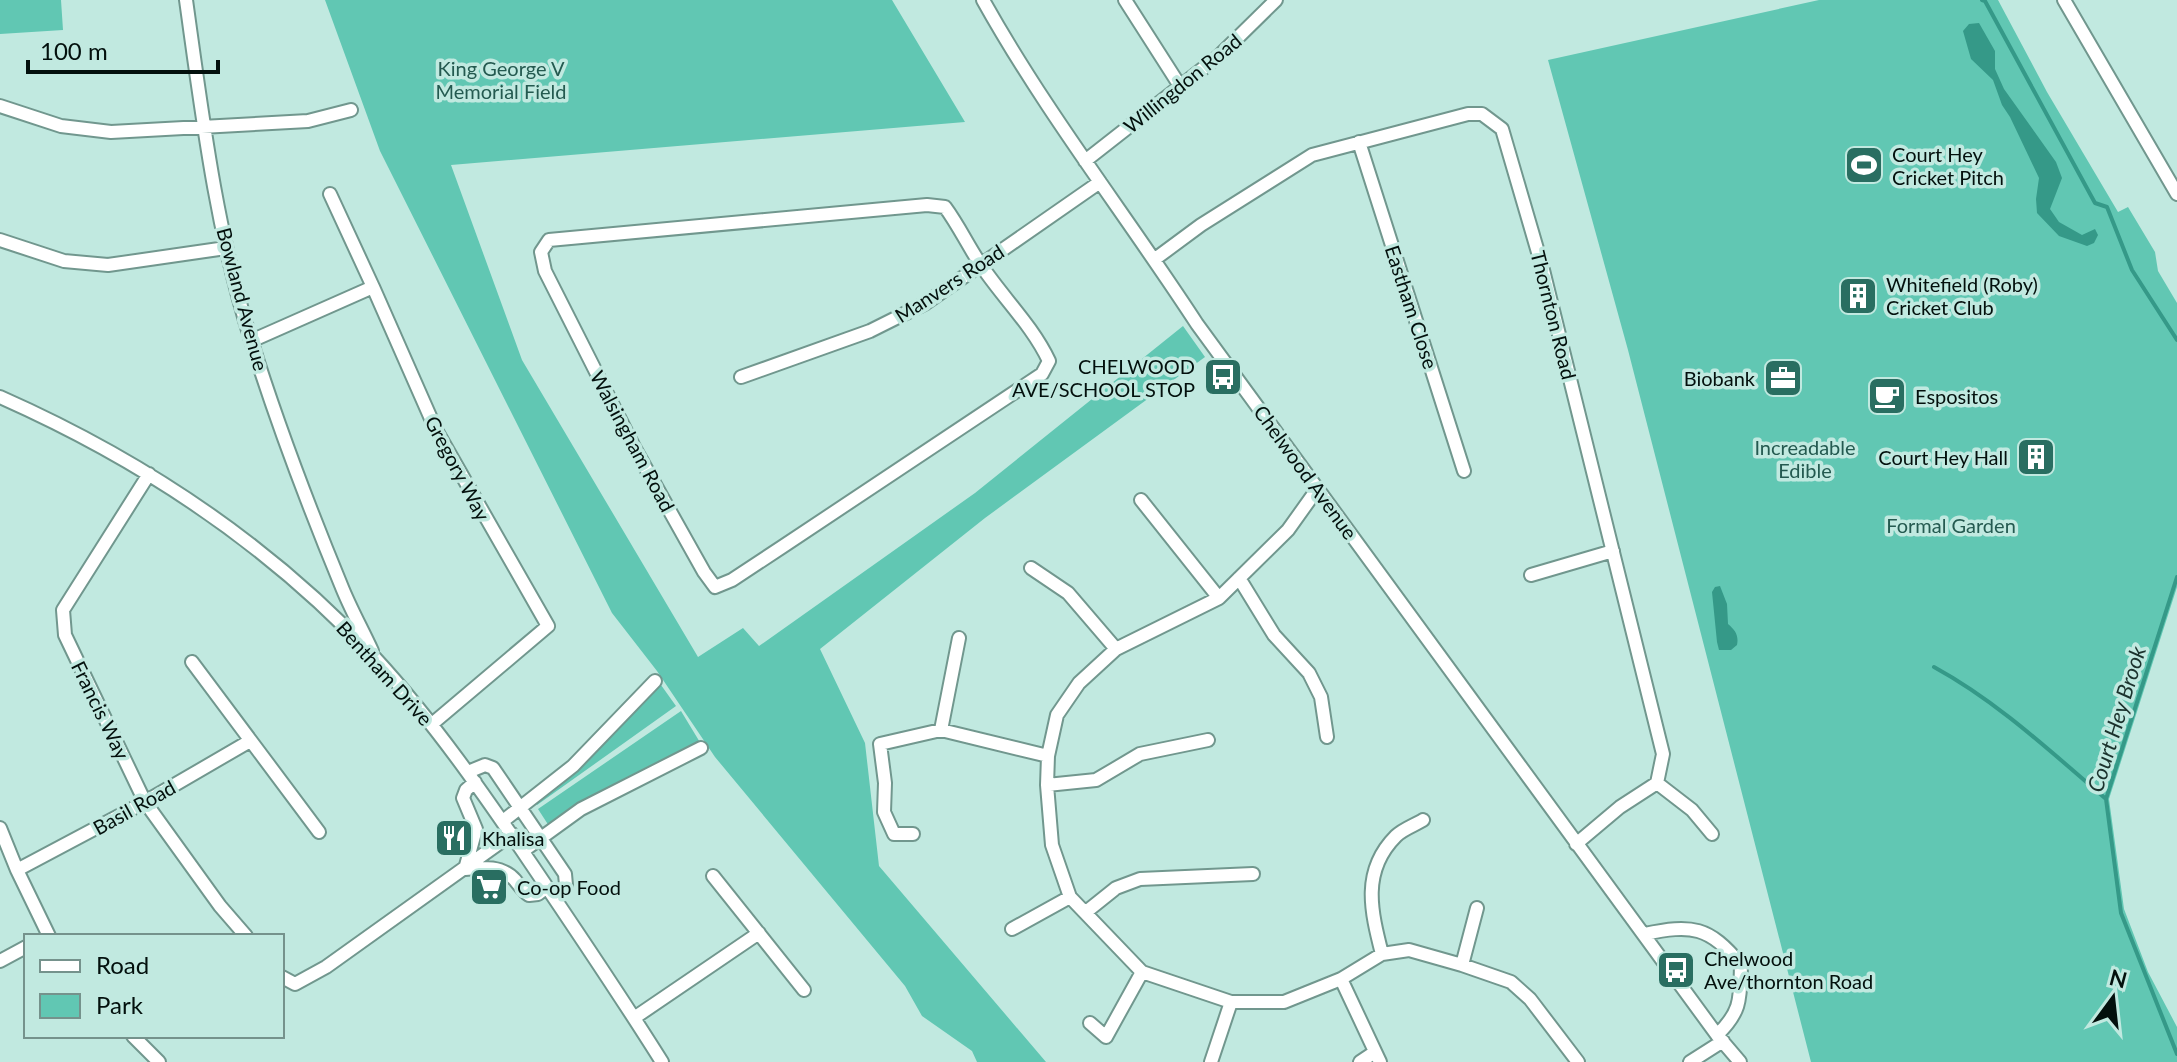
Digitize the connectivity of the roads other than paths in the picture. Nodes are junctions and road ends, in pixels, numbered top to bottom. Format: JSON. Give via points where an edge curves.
{"nodes":[{"id":1,"x":186,"y":0,"type":"edge"},
{"id":2,"x":983,"y":0,"type":"edge"},
{"id":3,"x":1125,"y":0,"type":"edge"},
{"id":4,"x":1276,"y":0,"type":"edge"},
{"id":5,"x":2064,"y":0,"type":"edge"},
{"id":6,"x":1180,"y":86,"type":"junction"},
{"id":7,"x":0,"y":106,"type":"edge"},
{"id":8,"x":351,"y":110,"type":"dead end"},
{"id":9,"x":203,"y":127,"type":"junction"},
{"id":10,"x":1359,"y":142,"type":"junction"},
{"id":11,"x":1085,"y":161,"type":"junction"},
{"id":12,"x":1100,"y":182,"type":"junction"},
{"id":13,"x":330,"y":194,"type":"dead end"},
{"id":14,"x":2177,"y":194,"type":"edge"},
{"id":15,"x":0,"y":240,"type":"edge"},
{"id":16,"x":226,"y":248,"type":"junction"},
{"id":17,"x":1155,"y":259,"type":"junction"},
{"id":18,"x":981,"y":265,"type":"junction"},
{"id":19,"x":373,"y":287,"type":"junction"},
{"id":20,"x":251,"y":341,"type":"junction"},
{"id":21,"x":741,"y":377,"type":"dead end"},
{"id":22,"x":0,"y":397,"type":"edge"},
{"id":23,"x":1464,"y":471,"type":"dead end"},
{"id":24,"x":149,"y":474,"type":"junction"},
{"id":25,"x":1318,"y":488,"type":"junction"},
{"id":26,"x":1141,"y":500,"type":"dead end"},
{"id":27,"x":1613,"y":551,"type":"junction"},
{"id":28,"x":1031,"y":568,"type":"dead end"},
{"id":29,"x":1531,"y":575,"type":"dead end"},
{"id":30,"x":1239,"y":578,"type":"junction"},
{"id":31,"x":342,"y":588,"type":"junction"},
{"id":32,"x":1219,"y":598,"type":"junction"},
{"id":33,"x":325,"y":609,"type":"junction"},
{"id":34,"x":959,"y":638,"type":"dead end"},
{"id":35,"x":1116,"y":649,"type":"junction"},
{"id":36,"x":374,"y":657,"type":"junction"},
{"id":37,"x":192,"y":662,"type":"dead end"},
{"id":38,"x":655,"y":681,"type":"dead end"},
{"id":39,"x":432,"y":724,"type":"junction"},
{"id":40,"x":874,"y":729,"type":"dead end"},
{"id":41,"x":941,"y":730,"type":"junction"},
{"id":42,"x":1327,"y":737,"type":"dead end"},
{"id":43,"x":1208,"y":740,"type":"dead end"},
{"id":44,"x":250,"y":741,"type":"junction"},
{"id":45,"x":880,"y":744,"type":"junction"},
{"id":46,"x":701,"y":748,"type":"dead end"},
{"id":47,"x":1048,"y":756,"type":"junction"},
{"id":48,"x":472,"y":777,"type":"junction"},
{"id":49,"x":1657,"y":783,"type":"junction"},
{"id":50,"x":1047,"y":785,"type":"junction"},
{"id":51,"x":145,"y":802,"type":"junction"},
{"id":52,"x":519,"y":807,"type":"junction"},
{"id":53,"x":1423,"y":820,"type":"dead end"},
{"id":54,"x":503,"y":821,"type":"junction"},
{"id":55,"x":0,"y":828,"type":"edge"},
{"id":56,"x":319,"y":832,"type":"dead end"},
{"id":57,"x":512,"y":834,"type":"junction"},
{"id":58,"x":913,"y":834,"type":"dead end"},
{"id":59,"x":1712,"y":834,"type":"dead end"},
{"id":60,"x":540,"y":839,"type":"junction"},
{"id":61,"x":1576,"y":844,"type":"junction"},
{"id":62,"x":523,"y":851,"type":"junction"},
{"id":63,"x":465,"y":869,"type":"junction"},
{"id":64,"x":17,"y":870,"type":"junction"},
{"id":65,"x":1253,"y":874,"type":"dead end"},
{"id":66,"x":713,"y":876,"type":"dead end"},
{"id":67,"x":547,"y":887,"type":"junction"},
{"id":68,"x":1070,"y":897,"type":"junction"},
{"id":69,"x":555,"y":899,"type":"junction"},
{"id":70,"x":1477,"y":908,"type":"dead end"},
{"id":71,"x":1086,"y":912,"type":"junction"},
{"id":72,"x":1012,"y":929,"type":"dead end"},
{"id":73,"x":759,"y":933,"type":"junction"},
{"id":74,"x":47,"y":934,"type":"edge"},
{"id":75,"x":244,"y":934,"type":"edge"},
{"id":76,"x":1644,"y":934,"type":"junction"},
{"id":77,"x":24,"y":948,"type":"edge"},
{"id":78,"x":1382,"y":954,"type":"junction"},
{"id":79,"x":0,"y":961,"type":"edge"},
{"id":80,"x":1462,"y":965,"type":"junction"},
{"id":81,"x":1142,"y":972,"type":"junction"},
{"id":82,"x":284,"y":978,"type":"edge"},
{"id":83,"x":1341,"y":979,"type":"junction"},
{"id":84,"x":804,"y":990,"type":"dead end"},
{"id":85,"x":1231,"y":1002,"type":"junction"},
{"id":86,"x":634,"y":1018,"type":"junction"},
{"id":87,"x":1090,"y":1023,"type":"dead end"},
{"id":88,"x":135,"y":1038,"type":"edge"},
{"id":89,"x":1720,"y":1038,"type":"junction"},
{"id":90,"x":1377,"y":1057,"type":"edge"},
{"id":91,"x":159,"y":1062,"type":"edge"},
{"id":92,"x":662,"y":1062,"type":"edge"},
{"id":93,"x":1211,"y":1062,"type":"edge"},
{"id":94,"x":1360,"y":1062,"type":"edge"},
{"id":95,"x":1578,"y":1062,"type":"edge"},
{"id":96,"x":1690,"y":1062,"type":"edge"},
{"id":97,"x":1740,"y":1062,"type":"edge"}],
"edges":[{"from":1,"to":9,"type":"street","name":"Bowland Avenue"},
{"from":2,"to":11,"type":"street","name":"Chelwood Avenue","via":[[1018,63]]},
{"from":3,"to":6,"type":"street"},
{"from":4,"to":6,"type":"street","name":"Willingdon Road"},
{"from":5,"to":14,"type":"street"},
{"from":6,"to":11,"type":"street","name":"Willingdon Road"},
{"from":7,"to":9,"type":"street","via":[[94,131]]},
{"from":8,"to":9,"type":"street","via":[[308,121]]},
{"from":9,"to":16,"type":"street","name":"Bowland Avenue"},
{"from":10,"to":17,"type":"street","name":"Thornton Road","via":[[1312,155]]},
{"from":10,"to":23,"type":"street","name":"Eastham Close"},
{"from":10,"to":27,"type":"street","name":"Thornton Road","via":[[1468,114],[1482,114],[1502,129]]},
{"from":11,"to":12,"type":"street","name":"Chelwood Avenue"},
{"from":12,"to":17,"type":"street","name":"Chelwood Avenue"},
{"from":12,"to":18,"type":"street","name":"Manvers Road"},
{"from":13,"to":19,"type":"street"},
{"from":15,"to":16,"type":"street","via":[[64,261],[108,265]]},
{"from":16,"to":20,"type":"street","name":"Bowland Avenue"},
{"from":17,"to":25,"type":"street","name":"Chelwood Avenue"},
{"from":18,"to":18,"type":"street","name":"Walsingham Road","via":[[1039,341],[1049,361],[1042,374],[715,587],[635,449],[545,271],[541,252],[549,240],[927,205],[945,207]]},
{"from":18,"to":21,"type":"street","name":"Manvers Road","via":[[926,303],[870,331]]},
{"from":19,"to":20,"type":"street"},
{"from":19,"to":39,"type":"street","name":"Gregory Way","via":[[436,430],[548,626]]},
{"from":20,"to":31,"type":"street","name":"Bowland Avenue"},
{"from":22,"to":24,"type":"street","name":"Bentham Drive"},
{"from":24,"to":33,"type":"street","name":"Bentham Drive","via":[[263,555]]},
{"from":24,"to":51,"type":"street","name":"Francis Way","via":[[63,610],[65,635]]},
{"from":25,"to":30,"type":"street","via":[[1288,530]]},
{"from":25,"to":61,"type":"street","name":"Chelwood Avenue"},
{"from":26,"to":32,"type":"street"},
{"from":27,"to":29,"type":"street"},
{"from":27,"to":49,"type":"street","name":"Thornton Road","via":[[1663,754]]},
{"from":28,"to":35,"type":"street","via":[[1068,593]]},
{"from":30,"to":32,"type":"street"},
{"from":30,"to":42,"type":"street","via":[[1274,635],[1309,673],[1321,697]]},
{"from":31,"to":33,"type":"street","via":[[336,603]]},
{"from":31,"to":36,"type":"street","name":"Bowland Avenue"},
{"from":32,"to":35,"type":"street"},
{"from":33,"to":36,"type":"street","name":"Bentham Drive"},
{"from":34,"to":41,"type":"street"},
{"from":35,"to":47,"type":"street","via":[[1079,683],[1057,715]]},
{"from":36,"to":39,"type":"street","name":"Bentham Drive"},
{"from":37,"to":44,"type":"street"},
{"from":38,"to":52,"type":"street","via":[[573,766]]},
{"from":39,"to":48,"type":"street","name":"Bentham Drive"},
{"from":40,"to":45,"type":"street"},
{"from":41,"to":45,"type":"street"},
{"from":41,"to":47,"type":"street"},
{"from":43,"to":50,"type":"street","via":[[1140,754],[1096,780]]},
{"from":44,"to":51,"type":"street","name":"Basil Road"},
{"from":44,"to":56,"type":"street"},
{"from":45,"to":58,"type":"street","via":[[884,812],[894,834]]},
{"from":46,"to":60,"type":"street","via":[[581,809]]},
{"from":47,"to":50,"type":"street"},
{"from":48,"to":52,"type":"street","via":[[485,765],[493,768]]},
{"from":48,"to":54,"type":"street","name":"Bentham Drive"},
{"from":48,"to":63,"type":"street","via":[[463,798],[476,829]]},
{"from":49,"to":59,"type":"street"},
{"from":49,"to":61,"type":"street"},
{"from":50,"to":68,"type":"street","via":[[1052,845]]},
{"from":51,"to":64,"type":"street","name":"Basil Road"},
{"from":51,"to":75,"type":"street","name":"Francis Way"},
{"from":52,"to":54,"type":"street"},
{"from":52,"to":60,"type":"street"},
{"from":53,"to":78,"type":"street","via":[[1397,834],[1375,865],[1370,908]]},
{"from":54,"to":57,"type":"street","name":"Bentham Drive"},
{"from":55,"to":64,"type":"street"},
{"from":57,"to":62,"type":"street","name":"Bentham Drive"},
{"from":57,"to":63,"type":"street"},
{"from":60,"to":62,"type":"street"},
{"from":60,"to":69,"type":"street","via":[[566,877]]},
{"from":61,"to":76,"type":"street","name":"Chelwood Avenue"},
{"from":62,"to":67,"type":"street","name":"Bentham Drive"},
{"from":63,"to":67,"type":"street","via":[[500,870],[529,895]]},
{"from":63,"to":82,"type":"street","via":[[326,967],[295,984]]},
{"from":64,"to":74,"type":"street"},
{"from":65,"to":71,"type":"street","via":[[1140,879],[1116,888]]},
{"from":66,"to":73,"type":"street"},
{"from":67,"to":69,"type":"street","name":"Bentham Drive"},
{"from":68,"to":71,"type":"street"},
{"from":68,"to":72,"type":"street"},
{"from":69,"to":86,"type":"street","name":"Bentham Drive"},
{"from":70,"to":80,"type":"street"},
{"from":71,"to":81,"type":"street"},
{"from":73,"to":84,"type":"street"},
{"from":73,"to":86,"type":"street"},
{"from":76,"to":89,"type":"street","name":"Chelwood Avenue"},
{"from":76,"to":89,"type":"street","via":[[1700,929],[1741,965],[1740,994]]},
{"from":77,"to":79,"type":"street"},
{"from":78,"to":80,"type":"street","via":[[1409,950]]},
{"from":78,"to":83,"type":"street"},
{"from":80,"to":95,"type":"street","via":[[1511,982]]},
{"from":81,"to":85,"type":"street"},
{"from":81,"to":87,"type":"street","via":[[1106,1037]]},
{"from":83,"to":85,"type":"street","via":[[1284,1002]]},
{"from":83,"to":90,"type":"street"},
{"from":85,"to":93,"type":"street"},
{"from":86,"to":92,"type":"street","name":"Bentham Drive"},
{"from":88,"to":91,"type":"street"},
{"from":89,"to":96,"type":"street"},
{"from":89,"to":97,"type":"street","name":"Chelwood Avenue"},
{"from":90,"to":94,"type":"street"}]}
